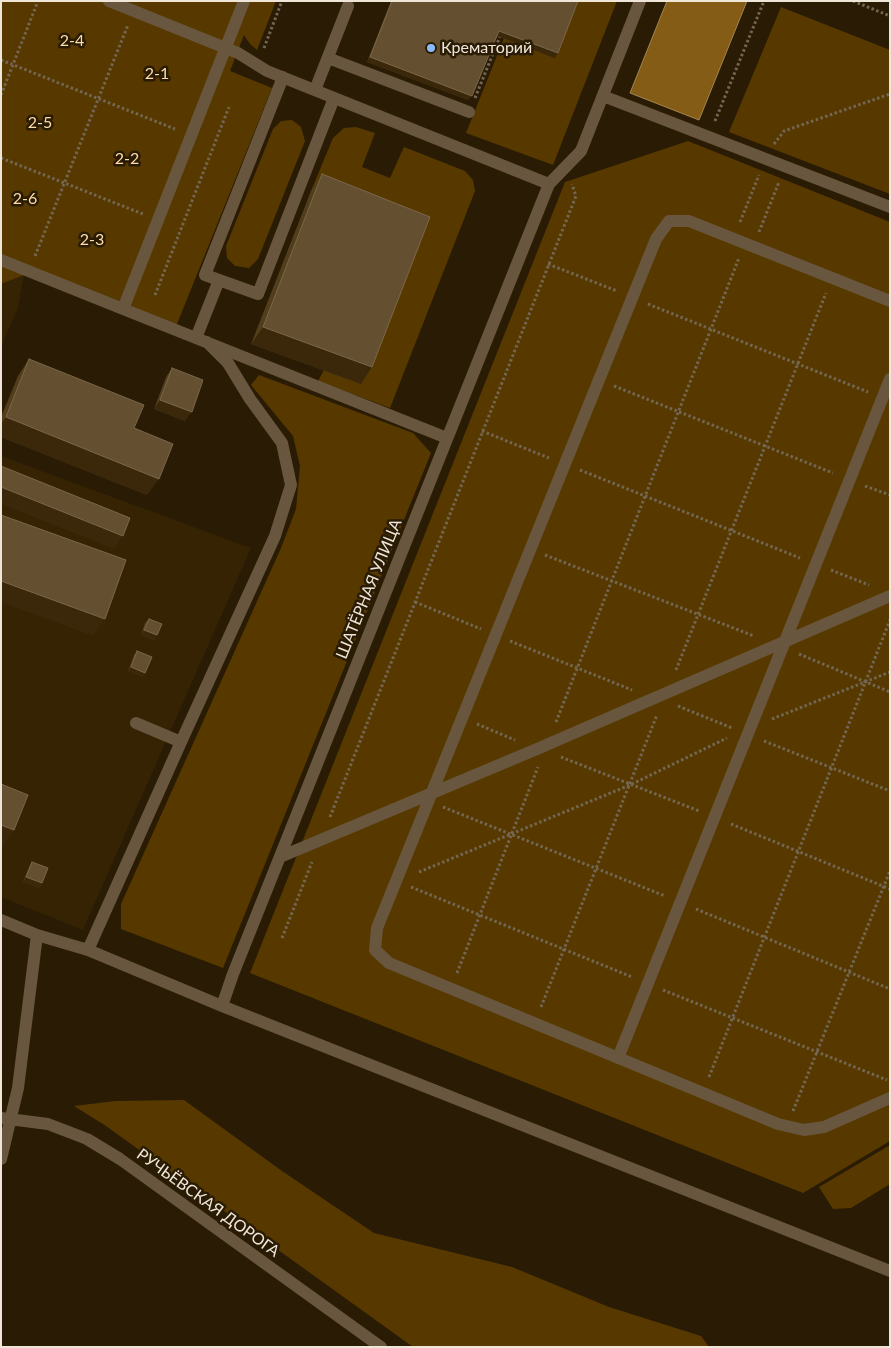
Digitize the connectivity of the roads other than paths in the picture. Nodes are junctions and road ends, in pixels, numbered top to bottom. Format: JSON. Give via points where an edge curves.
{"nodes":[{"id":1,"x":109,"y":1,"type":"edge"},
{"id":2,"x":244,"y":1,"type":"edge"},
{"id":3,"x":640,"y":1,"type":"edge"},
{"id":4,"x":348,"y":6,"type":"dead end"},
{"id":5,"x":226,"y":48,"type":"junction"},
{"id":6,"x":328,"y":58,"type":"junction"},
{"id":7,"x":283,"y":77,"type":"junction"},
{"id":8,"x":315,"y":90,"type":"junction"},
{"id":9,"x":603,"y":96,"type":"junction"},
{"id":10,"x":334,"y":98,"type":"junction"},
{"id":11,"x":469,"y":112,"type":"road end"},
{"id":12,"x":549,"y":184,"type":"junction"},
{"id":13,"x":890,"y":207,"type":"edge"},
{"id":14,"x":1,"y":260,"type":"edge"},
{"id":15,"x":219,"y":280,"type":"junction"},
{"id":16,"x":890,"y":301,"type":"edge"},
{"id":17,"x":123,"y":309,"type":"junction"},
{"id":18,"x":202,"y":340,"type":"junction"},
{"id":19,"x":890,"y":379,"type":"edge"},
{"id":20,"x":447,"y":438,"type":"junction"},
{"id":21,"x":890,"y":596,"type":"edge"},
{"id":22,"x":781,"y":644,"type":"junction"},
{"id":23,"x":136,"y":723,"type":"dead end"},
{"id":24,"x":180,"y":742,"type":"junction"},
{"id":25,"x":430,"y":797,"type":"junction"},
{"id":26,"x":280,"y":857,"type":"junction"},
{"id":27,"x":1,"y":920,"type":"edge"},
{"id":28,"x":37,"y":935,"type":"junction"},
{"id":29,"x":88,"y":950,"type":"junction"},
{"id":30,"x":222,"y":1006,"type":"junction"},
{"id":31,"x":618,"y":1058,"type":"junction"},
{"id":32,"x":890,"y":1098,"type":"edge"},
{"id":33,"x":6,"y":1118,"type":"edge"},
{"id":34,"x":1,"y":1159,"type":"edge"},
{"id":35,"x":890,"y":1271,"type":"edge"},
{"id":36,"x":381,"y":1347,"type":"edge"}],
"edges":[{"from":1,"to":5,"type":"street"},
{"from":2,"to":5,"type":"street"},
{"from":3,"to":9,"type":"street"},
{"from":4,"to":6,"type":"street"},
{"from":5,"to":7,"type":"street"},
{"from":5,"to":17,"type":"street"},
{"from":6,"to":8,"type":"street"},
{"from":6,"to":11,"type":"street"},
{"from":7,"to":8,"type":"street"},
{"from":7,"to":15,"type":"street","via":[[205,275]]},
{"from":8,"to":10,"type":"street"},
{"from":9,"to":12,"type":"street","via":[[581,151]]},
{"from":9,"to":13,"type":"street"},
{"from":10,"to":12,"type":"street"},
{"from":10,"to":15,"type":"street","via":[[258,294]]},
{"from":12,"to":20,"type":"street","name":"ШАТЁРНАЯ УЛИЦА"},
{"from":14,"to":17,"type":"street"},
{"from":15,"to":18,"type":"street"},
{"from":16,"to":25,"type":"street","via":[[689,221],[669,221],[656,239]]},
{"from":17,"to":18,"type":"street"},
{"from":18,"to":20,"type":"street"},
{"from":18,"to":24,"type":"street","via":[[228,363],[282,443],[291,485],[275,536]]},
{"from":19,"to":22,"type":"street"},
{"from":20,"to":26,"type":"street","name":"ШАТЁРНАЯ УЛИЦА"},
{"from":21,"to":22,"type":"street"},
{"from":22,"to":25,"type":"street"},
{"from":22,"to":31,"type":"street"},
{"from":23,"to":24,"type":"street"},
{"from":24,"to":29,"type":"street"},
{"from":25,"to":26,"type":"street"},
{"from":25,"to":31,"type":"street","via":[[377,928],[375,950],[389,963]]},
{"from":26,"to":30,"type":"street","name":"ШАТЁРНАЯ УЛИЦА"},
{"from":27,"to":28,"type":"street"},
{"from":28,"to":29,"type":"street"},
{"from":28,"to":33,"type":"street","via":[[18,1088]]},
{"from":29,"to":30,"type":"street"},
{"from":30,"to":35,"type":"street"},
{"from":31,"to":32,"type":"street","via":[[778,1124],[804,1130],[824,1127]]},
{"from":33,"to":34,"type":"street"},
{"from":33,"to":36,"type":"street","name":"РУЧЬЁВСКАЯ ДОРОГА","via":[[48,1124],[87,1139],[120,1159]]}]}
